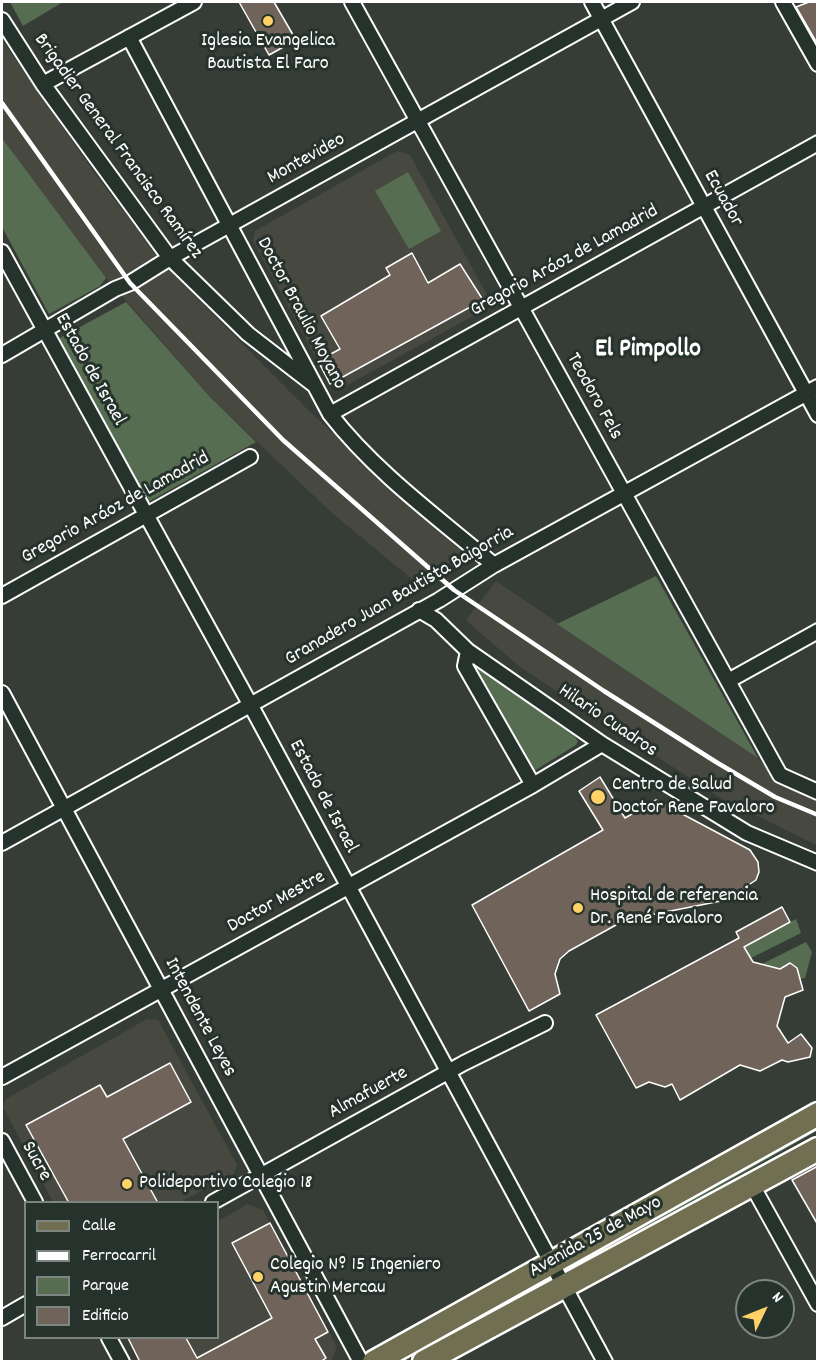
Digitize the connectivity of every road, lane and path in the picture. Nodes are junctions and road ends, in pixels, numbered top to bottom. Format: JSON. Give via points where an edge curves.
{"nodes":[{"id":1,"x":194,"y":2,"type":"edge"},
{"id":2,"x":352,"y":2,"type":"edge"},
{"id":3,"x":592,"y":2,"type":"edge"},
{"id":4,"x":632,"y":2,"type":"edge"},
{"id":5,"x":783,"y":2,"type":"edge"},
{"id":6,"x":601,"y":19,"type":"junction"},
{"id":7,"x":2,"y":20,"type":"edge"},
{"id":8,"x":129,"y":37,"type":"junction"},
{"id":9,"x":818,"y":64,"type":"edge"},
{"id":10,"x":43,"y":84,"type":"junction"},
{"id":11,"x":418,"y":121,"type":"junction"},
{"id":12,"x":818,"y":143,"type":"edge"},
{"id":13,"x":704,"y":207,"type":"junction"},
{"id":14,"x":231,"y":224,"type":"junction"},
{"id":15,"x":2,"y":252,"type":"edge"},
{"id":16,"x":170,"y":258,"type":"junction"},
{"id":17,"x":522,"y":308,"type":"junction"},
{"id":18,"x":45,"y":331,"type":"junction"},
{"id":19,"x":2,"y":355,"type":"edge"},
{"id":20,"x":316,"y":386,"type":"junction"},
{"id":21,"x":812,"y":390,"type":"edge"},
{"id":22,"x":330,"y":414,"type":"junction"},
{"id":23,"x":818,"y":415,"type":"edge"},
{"id":24,"x":250,"y":457,"type":"dead end"},
{"id":25,"x":625,"y":495,"type":"junction"},
{"id":26,"x":146,"y":515,"type":"junction"},
{"id":27,"x":494,"y":565,"type":"junction"},
{"id":28,"x":2,"y":596,"type":"edge"},
{"id":29,"x":419,"y":610,"type":"junction"},
{"id":30,"x":818,"y":631,"type":"edge"},
{"id":31,"x":468,"y":651,"type":"junction"},
{"id":32,"x":728,"y":681,"type":"junction"},
{"id":33,"x":2,"y":693,"type":"edge"},
{"id":34,"x":250,"y":704,"type":"junction"},
{"id":35,"x":602,"y":744,"type":"junction"},
{"id":36,"x":533,"y":785,"type":"junction"},
{"id":37,"x":818,"y":792,"type":"edge"},
{"id":38,"x":63,"y":808,"type":"junction"},
{"id":39,"x":2,"y":843,"type":"edge"},
{"id":40,"x":818,"y":863,"type":"edge"},
{"id":41,"x":348,"y":886,"type":"junction"},
{"id":42,"x":161,"y":989,"type":"junction"},
{"id":43,"x":545,"y":1023,"type":"dead end"},
{"id":44,"x":449,"y":1072,"type":"junction"},
{"id":45,"x":2,"y":1077,"type":"edge"},
{"id":46,"x":818,"y":1114,"type":"edge"},
{"id":47,"x":2,"y":1141,"type":"edge"},
{"id":48,"x":818,"y":1149,"type":"edge"},
{"id":49,"x":262,"y":1176,"type":"junction"},
{"id":50,"x":752,"y":1185,"type":"junction"},
{"id":51,"x":34,"y":1201,"type":"edge"},
{"id":52,"x":217,"y":1201,"type":"edge"},
{"id":53,"x":552,"y":1262,"type":"junction"},
{"id":54,"x":564,"y":1287,"type":"junction"},
{"id":55,"x":818,"y":1304,"type":"edge"},
{"id":56,"x":24,"y":1305,"type":"edge"},
{"id":57,"x":2,"y":1318,"type":"edge"},
{"id":58,"x":110,"y":1339,"type":"edge"},
{"id":59,"x":122,"y":1362,"type":"edge"},
{"id":60,"x":362,"y":1362,"type":"edge"},
{"id":61,"x":374,"y":1362,"type":"edge"},
{"id":62,"x":424,"y":1362,"type":"edge"},
{"id":63,"x":605,"y":1362,"type":"edge"}],
"edges":[{"from":1,"to":8,"type":"street"},
{"from":2,"to":11,"type":"street","name":"Teodoro Fels"},
{"from":3,"to":6,"type":"street","name":"Ecuador"},
{"from":4,"to":6,"type":"street","name":"Montevideo"},
{"from":5,"to":9,"type":"street"},
{"from":6,"to":11,"type":"street","name":"Montevideo"},
{"from":6,"to":13,"type":"street","name":"Ecuador"},
{"from":7,"to":10,"type":"street","name":"Brigadier General Francisco Ramírez"},
{"from":8,"to":10,"type":"street"},
{"from":8,"to":14,"type":"street","name":"Doctor Braulio Moyano"},
{"from":10,"to":16,"type":"street","name":"Brigadier General Francisco Ramírez"},
{"from":11,"to":14,"type":"street","name":"Montevideo"},
{"from":11,"to":17,"type":"street","name":"Teodoro Fels"},
{"from":12,"to":13,"type":"street","name":"Gregorio Aráoz de Lamadrid"},
{"from":13,"to":17,"type":"street","name":"Gregorio Aráoz de Lamadrid"},
{"from":13,"to":21,"type":"street","name":"Ecuador"},
{"from":14,"to":16,"type":"street","name":"Montevideo"},
{"from":14,"to":20,"type":"street","name":"Doctor Braulio Moyano"},
{"from":15,"to":18,"type":"street","name":"Estado de Israel"},
{"from":16,"to":18,"type":"street","name":"Montevideo"},
{"from":16,"to":20,"type":"street","name":"Brigadier General Francisco Ramírez","via":[[248,334]]},
{"from":17,"to":22,"type":"street","name":"Gregorio Aráoz de Lamadrid"},
{"from":17,"to":25,"type":"street","name":"Teodoro Fels"},
{"from":18,"to":19,"type":"street","name":"Montevideo"},
{"from":18,"to":26,"type":"street","name":"Estado de Israel"},
{"from":20,"to":22,"type":"street","name":"Doctor Braulio Moyano"},
{"from":21,"to":23,"type":"street","name":"Ecuador"},
{"from":21,"to":25,"type":"street","name":"Granadero Juan Bautista Baigorria"},
{"from":22,"to":27,"type":"street","name":"Doctor Braulio Moyano","via":[[386,475]]},
{"from":24,"to":26,"type":"street","name":"Gregorio Aráoz de Lamadrid"},
{"from":25,"to":27,"type":"street","name":"Granadero Juan Bautista Baigorria"},
{"from":25,"to":32,"type":"street","name":"Teodoro Fels"},
{"from":26,"to":28,"type":"street","name":"Gregorio Aráoz de Lamadrid"},
{"from":26,"to":34,"type":"street","name":"Estado de Israel"},
{"from":27,"to":29,"type":"street","name":"Granadero Juan Bautista Baigorria"},
{"from":29,"to":31,"type":"street","name":"Hilario Cuadros","via":[[436,620]]},
{"from":29,"to":34,"type":"street","name":"Granadero Juan Bautista Baigorria"},
{"from":30,"to":32,"type":"street"},
{"from":31,"to":35,"type":"street","name":"Hilario Cuadros"},
{"from":31,"to":36,"type":"street","via":[[465,666]]},
{"from":32,"to":37,"type":"street","name":"Teodoro Fels","via":[[780,775]]},
{"from":33,"to":38,"type":"street","name":"Intendente Leyes"},
{"from":34,"to":38,"type":"street","name":"Granadero Juan Bautista Baigorria"},
{"from":34,"to":41,"type":"street","name":"Estado de Israel"},
{"from":35,"to":36,"type":"street","name":"Doctor Mestre"},
{"from":35,"to":40,"type":"street","name":"Hilario Cuadros","via":[[743,831]]},
{"from":36,"to":41,"type":"street","name":"Doctor Mestre"},
{"from":38,"to":39,"type":"street","name":"Granadero Juan Bautista Baigorria"},
{"from":38,"to":42,"type":"street","name":"Intendente Leyes"},
{"from":41,"to":42,"type":"street","name":"Doctor Mestre"},
{"from":41,"to":44,"type":"street","name":"Estado de Israel"},
{"from":42,"to":45,"type":"street","name":"Doctor Mestre"},
{"from":42,"to":49,"type":"street","name":"Intendente Leyes"},
{"from":43,"to":44,"type":"street","name":"Almafuerte"},
{"from":44,"to":49,"type":"street","name":"Almafuerte"},
{"from":44,"to":53,"type":"street","name":"Estado de Israel"},
{"from":46,"to":53,"type":"main road","name":"Avenida 25 de Mayo"},
{"from":47,"to":51,"type":"street","name":"Sucre"},
{"from":48,"to":50,"type":"main road","name":"Avenida 25 de Mayo"},
{"from":49,"to":52,"type":"street","name":"Almafuerte"},
{"from":49,"to":60,"type":"street","name":"Intendente Leyes"},
{"from":50,"to":54,"type":"main road","name":"Avenida 25 de Mayo"},
{"from":50,"to":55,"type":"street"},
{"from":53,"to":54,"type":"street","name":"Estado de Israel"},
{"from":53,"to":61,"type":"main road","name":"Avenida 25 de Mayo"},
{"from":54,"to":62,"type":"main road","name":"Avenida 25 de Mayo"},
{"from":54,"to":63,"type":"street","name":"Estado de Israel"},
{"from":56,"to":57,"type":"street"},
{"from":58,"to":59,"type":"street"}]}
